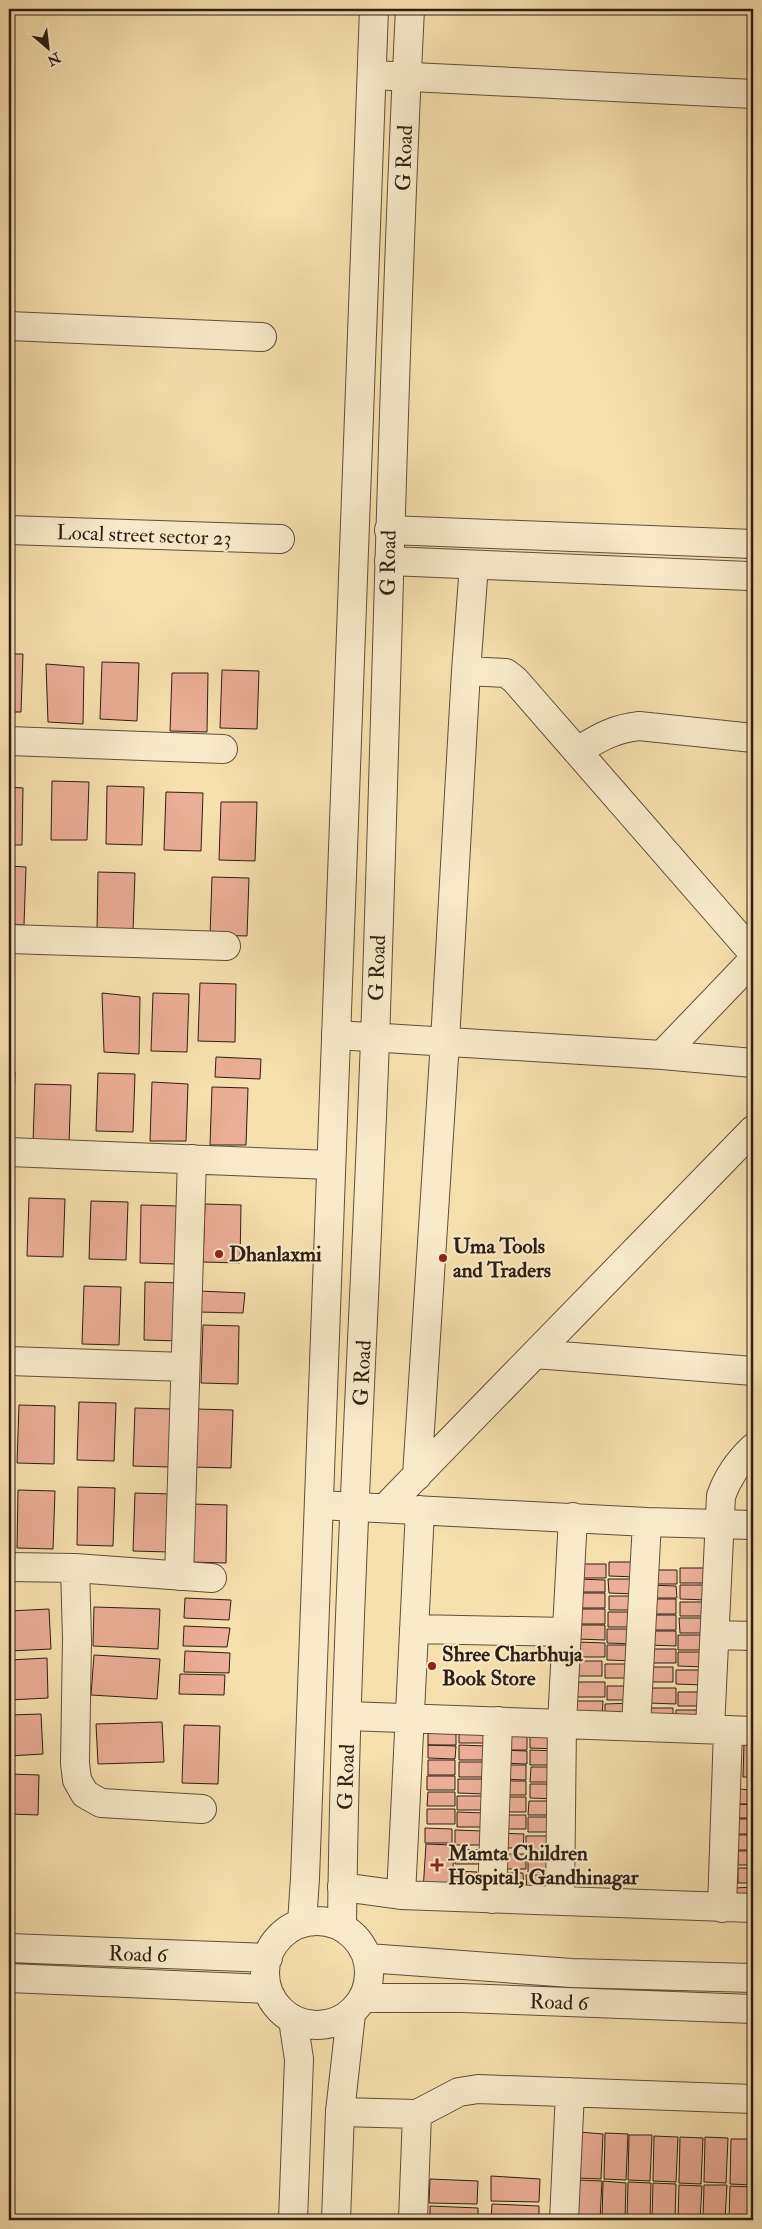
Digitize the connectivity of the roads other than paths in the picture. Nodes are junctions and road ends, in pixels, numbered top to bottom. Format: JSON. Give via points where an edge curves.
{"nodes":[{"id":1,"x":374,"y":9,"type":"edge"},
{"id":2,"x":410,"y":9,"type":"edge"},
{"id":3,"x":372,"y":75,"type":"junction"},
{"id":4,"x":407,"y":76,"type":"junction"},
{"id":5,"x":753,"y":94,"type":"edge"},
{"id":6,"x":9,"y":326,"type":"edge"},
{"id":7,"x":262,"y":337,"type":"dead end"},
{"id":8,"x":9,"y":530,"type":"edge"},
{"id":9,"x":389,"y":530,"type":"junction"},
{"id":10,"x":280,"y":539,"type":"dead end"},
{"id":11,"x":753,"y":544,"type":"edge"},
{"id":12,"x":389,"y":561,"type":"junction"},
{"id":13,"x":474,"y":564,"type":"junction"},
{"id":14,"x":753,"y":578,"type":"edge"},
{"id":15,"x":466,"y":671,"type":"junction"},
{"id":16,"x":753,"y":738,"type":"edge"},
{"id":17,"x":9,"y":741,"type":"edge"},
{"id":18,"x":223,"y":749,"type":"dead end"},
{"id":19,"x":576,"y":751,"type":"junction"},
{"id":20,"x":9,"y":939,"type":"edge"},
{"id":21,"x":226,"y":946,"type":"dead end"},
{"id":22,"x":753,"y":953,"type":"edge"},
{"id":23,"x":753,"y":960,"type":"edge"},
{"id":24,"x":336,"y":1035,"type":"junction"},
{"id":25,"x":375,"y":1037,"type":"junction"},
{"id":26,"x":445,"y":1042,"type":"junction"},
{"id":27,"x":662,"y":1056,"type":"junction"},
{"id":28,"x":753,"y":1063,"type":"edge"},
{"id":29,"x":753,"y":1130,"type":"edge"},
{"id":30,"x":9,"y":1152,"type":"edge"},
{"id":31,"x":192,"y":1159,"type":"junction"},
{"id":32,"x":331,"y":1165,"type":"junction"},
{"id":33,"x":535,"y":1354,"type":"junction"},
{"id":34,"x":9,"y":1361,"type":"edge"},
{"id":35,"x":186,"y":1366,"type":"junction"},
{"id":36,"x":753,"y":1371,"type":"edge"},
{"id":37,"x":753,"y":1448,"type":"edge"},
{"id":38,"x":417,"y":1476,"type":"junction"},
{"id":39,"x":319,"y":1505,"type":"junction"},
{"id":40,"x":355,"y":1507,"type":"junction"},
{"id":41,"x":386,"y":1508,"type":"junction"},
{"id":42,"x":420,"y":1510,"type":"junction"},
{"id":43,"x":573,"y":1517,"type":"junction"},
{"id":44,"x":648,"y":1522,"type":"junction"},
{"id":45,"x":721,"y":1523,"type":"junction"},
{"id":46,"x":753,"y":1525,"type":"edge"},
{"id":47,"x":9,"y":1567,"type":"edge"},
{"id":48,"x":75,"y":1568,"type":"junction"},
{"id":49,"x":179,"y":1576,"type":"junction"},
{"id":50,"x":212,"y":1578,"type":"dead end"},
{"id":51,"x":414,"y":1629,"type":"junction"},
{"id":52,"x":567,"y":1632,"type":"junction"},
{"id":53,"x":715,"y":1635,"type":"junction"},
{"id":54,"x":753,"y":1636,"type":"edge"},
{"id":55,"x":348,"y":1716,"type":"junction"},
{"id":56,"x":410,"y":1718,"type":"junction"},
{"id":57,"x":498,"y":1721,"type":"junction"},
{"id":58,"x":562,"y":1724,"type":"junction"},
{"id":59,"x":636,"y":1726,"type":"junction"},
{"id":60,"x":730,"y":1730,"type":"edge"},
{"id":61,"x":202,"y":1809,"type":"dead end"},
{"id":62,"x":342,"y":1887,"type":"junction"},
{"id":63,"x":401,"y":1895,"type":"junction"},
{"id":64,"x":492,"y":1899,"type":"junction"},
{"id":65,"x":560,"y":1901,"type":"junction"},
{"id":66,"x":722,"y":1908,"type":"junction"},
{"id":67,"x":753,"y":1908,"type":"edge"},
{"id":68,"x":302,"y":1923,"type":"junction"},
{"id":69,"x":342,"y":1927,"type":"junction"},
{"id":70,"x":9,"y":1948,"type":"edge"},
{"id":71,"x":268,"y":1958,"type":"junction"},
{"id":72,"x":368,"y":1958,"type":"junction"},
{"id":73,"x":9,"y":1978,"type":"edge"},
{"id":74,"x":753,"y":1978,"type":"edge"},
{"id":75,"x":267,"y":1989,"type":"junction"},
{"id":76,"x":357,"y":2006,"type":"junction"},
{"id":77,"x":753,"y":2009,"type":"edge"},
{"id":78,"x":293,"y":2020,"type":"junction"},
{"id":79,"x":570,"y":2092,"type":"junction"},
{"id":80,"x":753,"y":2099,"type":"edge"},
{"id":81,"x":340,"y":2112,"type":"junction"},
{"id":82,"x":417,"y":2114,"type":"junction"},
{"id":83,"x":293,"y":2220,"type":"edge"},
{"id":84,"x":336,"y":2220,"type":"edge"},
{"id":85,"x":413,"y":2220,"type":"edge"},
{"id":86,"x":564,"y":2220,"type":"edge"}],
"edges":[{"from":1,"to":3,"type":"street","name":"G Road"},
{"from":2,"to":4,"type":"street","name":"G Road"},
{"from":3,"to":4,"type":"street"},
{"from":3,"to":24,"type":"street","name":"G Road"},
{"from":4,"to":5,"type":"street"},
{"from":4,"to":9,"type":"street","name":"G Road"},
{"from":6,"to":7,"type":"street"},
{"from":8,"to":10,"type":"street","name":"Local street sector 23"},
{"from":9,"to":11,"type":"street"},
{"from":9,"to":12,"type":"street","name":"G Road"},
{"from":12,"to":13,"type":"street"},
{"from":12,"to":25,"type":"street","name":"G Road"},
{"from":13,"to":14,"type":"street"},
{"from":13,"to":15,"type":"street"},
{"from":15,"to":19,"type":"street","via":[[506,673]]},
{"from":15,"to":26,"type":"street"},
{"from":16,"to":19,"type":"street","via":[[639,726],[608,732]]},
{"from":17,"to":18,"type":"street"},
{"from":19,"to":22,"type":"street"},
{"from":20,"to":21,"type":"street"},
{"from":23,"to":27,"type":"street"},
{"from":24,"to":25,"type":"street"},
{"from":24,"to":32,"type":"street","name":"G Road"},
{"from":25,"to":26,"type":"street"},
{"from":25,"to":40,"type":"street","name":"G Road"},
{"from":26,"to":27,"type":"street"},
{"from":26,"to":38,"type":"street"},
{"from":27,"to":28,"type":"street"},
{"from":29,"to":33,"type":"street"},
{"from":30,"to":31,"type":"street"},
{"from":31,"to":32,"type":"street"},
{"from":31,"to":35,"type":"street"},
{"from":32,"to":39,"type":"street","name":"G Road"},
{"from":33,"to":36,"type":"street"},
{"from":33,"to":38,"type":"street"},
{"from":34,"to":35,"type":"street"},
{"from":35,"to":49,"type":"street"},
{"from":37,"to":45,"type":"street","via":[[727,1480],[721,1496]]},
{"from":38,"to":41,"type":"street"},
{"from":39,"to":40,"type":"street"},
{"from":39,"to":68,"type":"street","name":"G Road"},
{"from":40,"to":41,"type":"street"},
{"from":40,"to":55,"type":"street","name":"G Road"},
{"from":41,"to":42,"type":"street"},
{"from":42,"to":43,"type":"street"},
{"from":42,"to":51,"type":"street"},
{"from":43,"to":44,"type":"street"},
{"from":43,"to":52,"type":"street"},
{"from":44,"to":45,"type":"street"},
{"from":44,"to":59,"type":"street"},
{"from":45,"to":46,"type":"street"},
{"from":45,"to":53,"type":"street"},
{"from":47,"to":48,"type":"street"},
{"from":48,"to":49,"type":"street"},
{"from":48,"to":61,"type":"street","via":[[77,1780],[85,1794],[101,1803]]},
{"from":49,"to":50,"type":"street"},
{"from":51,"to":52,"type":"street"},
{"from":51,"to":56,"type":"street"},
{"from":52,"to":58,"type":"street"},
{"from":53,"to":54,"type":"street"},
{"from":53,"to":60,"type":"street"},
{"from":55,"to":56,"type":"street"},
{"from":55,"to":62,"type":"street","name":"G Road"},
{"from":56,"to":57,"type":"street"},
{"from":56,"to":63,"type":"street"},
{"from":57,"to":58,"type":"street"},
{"from":57,"to":64,"type":"street"},
{"from":58,"to":59,"type":"street"},
{"from":58,"to":65,"type":"street"},
{"from":59,"to":60,"type":"street"},
{"from":60,"to":66,"type":"street"},
{"from":62,"to":63,"type":"street"},
{"from":62,"to":69,"type":"street","name":"G Road"},
{"from":63,"to":64,"type":"street"},
{"from":64,"to":65,"type":"street"},
{"from":65,"to":66,"type":"street"},
{"from":66,"to":67,"type":"street"},
{"from":68,"to":69,"type":"street","via":[[322,1921]]},
{"from":68,"to":71,"type":"street","via":[[284,1933],[270,1949]]},
{"from":69,"to":72,"type":"street","via":[[358,1940]]},
{"from":70,"to":71,"type":"street","name":"Road 6"},
{"from":71,"to":75,"type":"street","via":[[265,1969]]},
{"from":72,"to":74,"type":"street","name":"Road 6","via":[[571,1972]]},
{"from":72,"to":76,"type":"street","via":[[370,1978]]},
{"from":73,"to":75,"type":"street","name":"Road 6"},
{"from":75,"to":78,"type":"street","via":[[276,2007]]},
{"from":76,"to":77,"type":"street","name":"Road 6","via":[[462,1998]]},
{"from":76,"to":78,"type":"street","via":[[333,2024],[312,2026]]},
{"from":76,"to":81,"type":"street"},
{"from":78,"to":83,"type":"street","via":[[298,2058]]},
{"from":79,"to":80,"type":"street"},
{"from":79,"to":82,"type":"street","via":[[478,2089],[459,2092]]},
{"from":79,"to":86,"type":"street"},
{"from":81,"to":82,"type":"street"},
{"from":81,"to":84,"type":"street"},
{"from":82,"to":85,"type":"street"}]}
